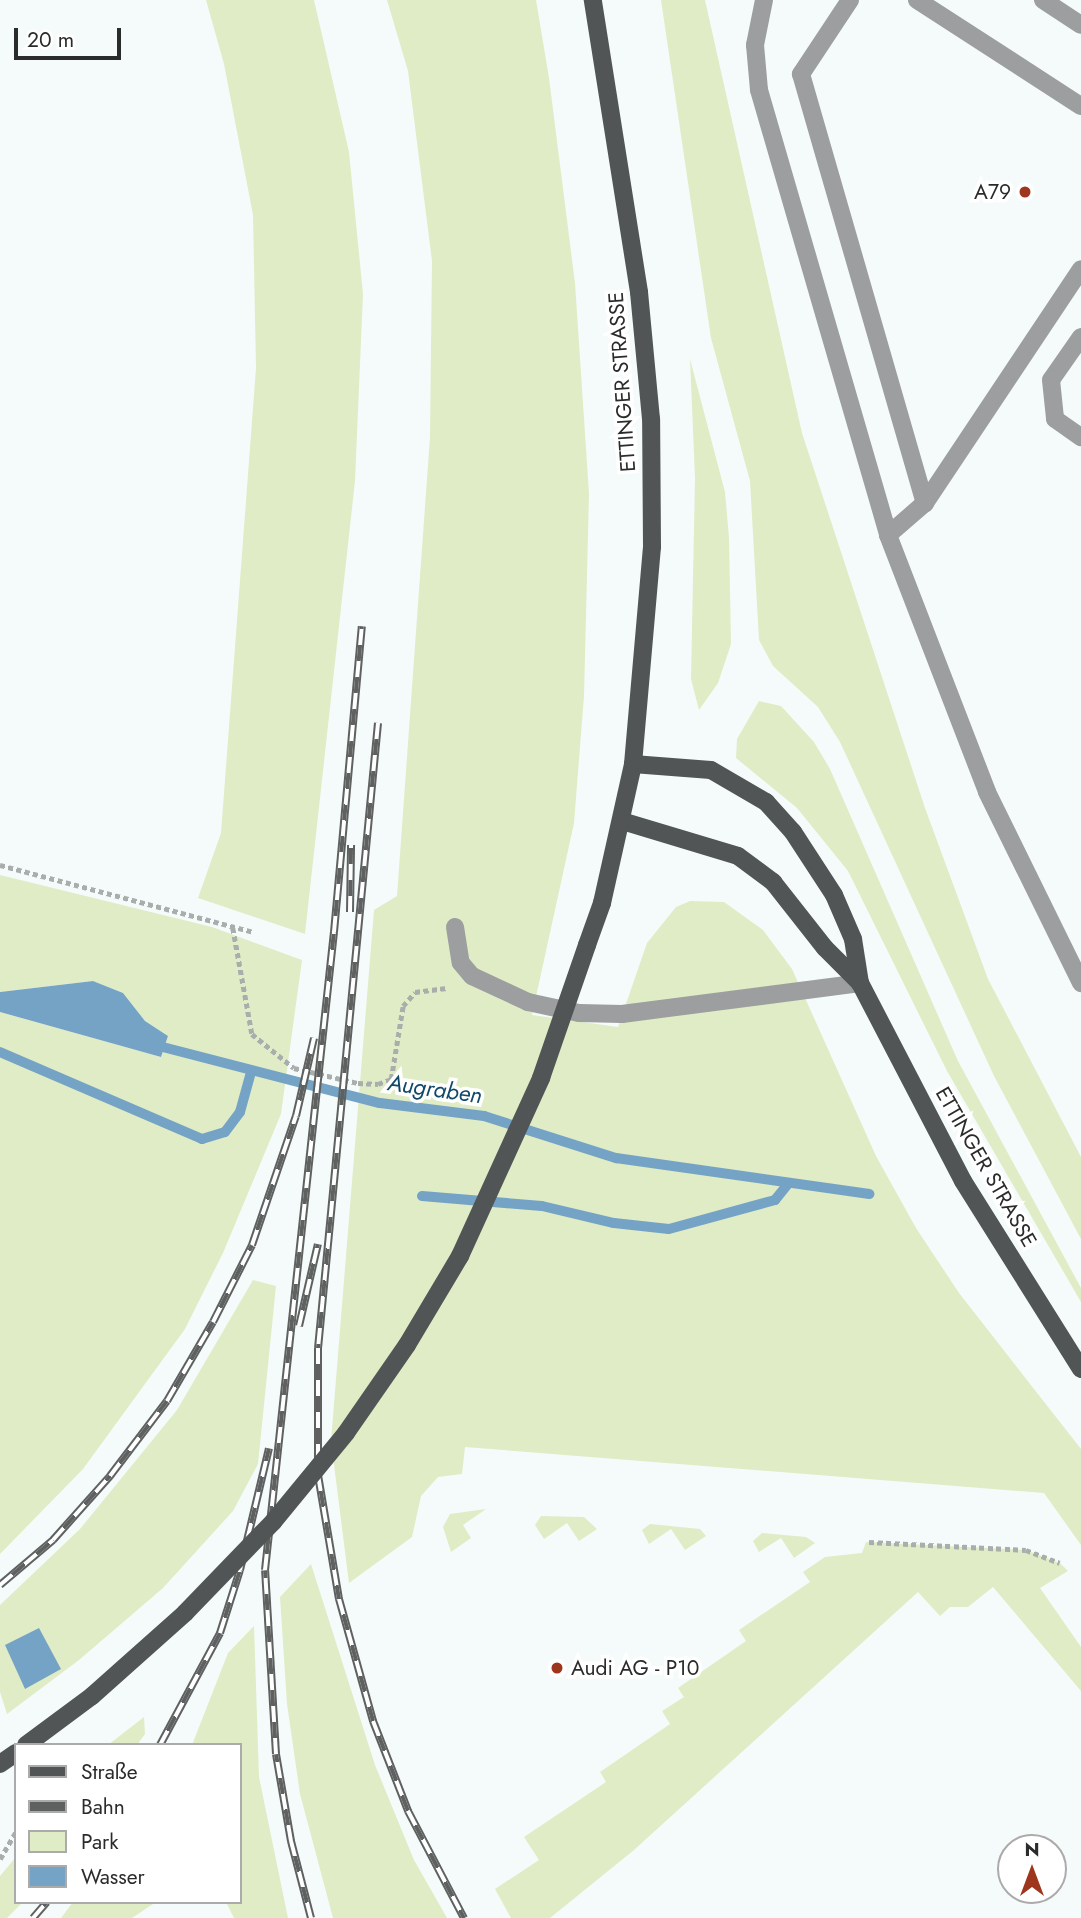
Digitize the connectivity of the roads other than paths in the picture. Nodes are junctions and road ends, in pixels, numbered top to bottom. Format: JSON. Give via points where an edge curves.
{"nodes":[{"id":1,"x":593,"y":0,"type":"edge"},
{"id":2,"x":764,"y":0,"type":"edge"},
{"id":3,"x":850,"y":0,"type":"edge"},
{"id":4,"x":917,"y":0,"type":"edge"},
{"id":5,"x":1043,"y":0,"type":"edge"},
{"id":6,"x":1081,"y":25,"type":"edge"},
{"id":7,"x":1081,"y":106,"type":"edge"},
{"id":8,"x":1081,"y":269,"type":"edge"},
{"id":9,"x":1081,"y":337,"type":"edge"},
{"id":10,"x":1081,"y":436,"type":"edge"},
{"id":11,"x":925,"y":503,"type":"junction"},
{"id":12,"x":888,"y":535,"type":"junction"},
{"id":13,"x":633,"y":764,"type":"junction"},
{"id":14,"x":622,"y":821,"type":"junction"},
{"id":15,"x":455,"y":927,"type":"dead end"},
{"id":16,"x":860,"y":983,"type":"junction"},
{"id":17,"x":1081,"y":983,"type":"edge"},
{"id":18,"x":1081,"y":1368,"type":"edge"},
{"id":19,"x":29,"y":1743,"type":"edge"}],
"edges":[{"from":1,"to":13,"type":"main road","name":"ETTINGER STRASSE","via":[[639,292],[651,419],[652,547]]},
{"from":2,"to":12,"type":"lane","via":[[755,46],[759,90]]},
{"from":3,"to":11,"type":"lane","via":[[801,74]]},
{"from":4,"to":7,"type":"lane"},
{"from":5,"to":6,"type":"lane"},
{"from":8,"to":11,"type":"lane"},
{"from":9,"to":10,"type":"lane","via":[[1051,380],[1055,419]]},
{"from":11,"to":12,"type":"lane"},
{"from":12,"to":17,"type":"lane","via":[[987,792]]},
{"from":13,"to":14,"type":"main road","name":"ETTINGER STRASSE"},
{"from":13,"to":16,"type":"main road","name":"ETTINGER STRASSE","via":[[711,770],[766,802],[793,832],[834,895],[853,939]]},
{"from":14,"to":16,"type":"main road","name":"ETTINGER STRASSE","via":[[738,856],[773,882],[825,948]]},
{"from":14,"to":19,"type":"main road","bridge":true,"via":[[587,946],[541,1078],[460,1256],[407,1345],[346,1433],[273,1522],[185,1613],[92,1696]]},
{"from":15,"to":16,"type":"lane","via":[[461,962],[491,988],[579,1013],[622,1014]]},
{"from":16,"to":18,"type":"main road","name":"ETTINGER STRASSE","via":[[963,1181]]}]}
